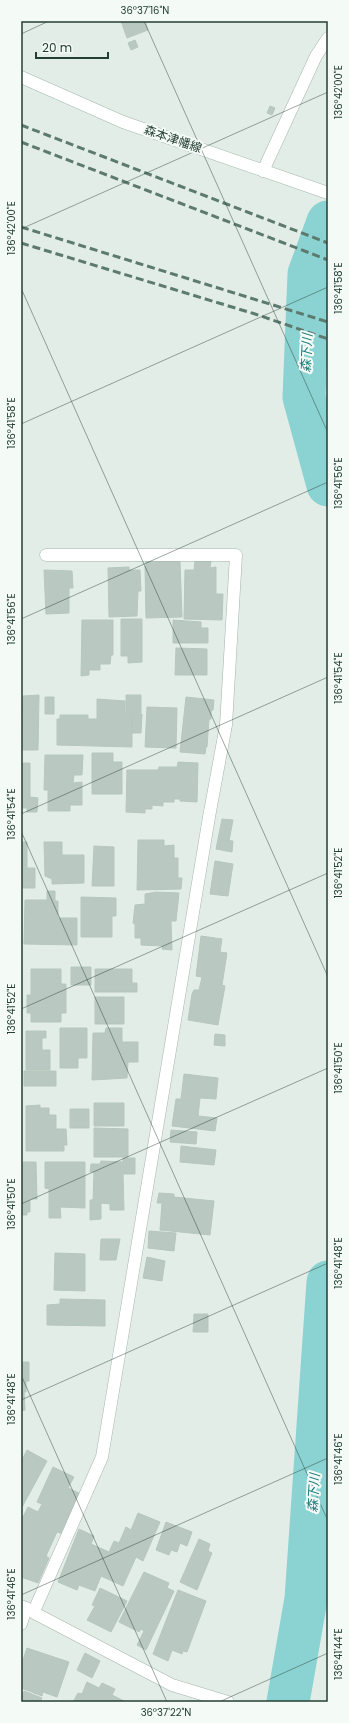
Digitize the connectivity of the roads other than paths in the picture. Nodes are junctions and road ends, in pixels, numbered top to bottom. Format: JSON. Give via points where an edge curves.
{"nodes":[{"id":1,"x":328,"y":38,"type":"edge"},
{"id":2,"x":21,"y":77,"type":"edge"},
{"id":3,"x":263,"y":171,"type":"junction"},
{"id":4,"x":328,"y":193,"type":"edge"},
{"id":5,"x":46,"y":556,"type":"dead end"},
{"id":6,"x":27,"y":1608,"type":"edge"},
{"id":7,"x":21,"y":1624,"type":"edge"},
{"id":8,"x":228,"y":1702,"type":"edge"}],
"edges":[{"from":1,"to":3,"type":"street","via":[[316,56]]},
{"from":2,"to":3,"type":"street","name":"森本津幡線","via":[[123,122]]},
{"from":3,"to":4,"type":"street","name":"森本津幡線"},
{"from":5,"to":6,"type":"street","via":[[236,555],[226,725],[102,1457]]},
{"from":6,"to":7,"type":"street"},
{"from":6,"to":8,"type":"street","via":[[172,1685]]}]}
